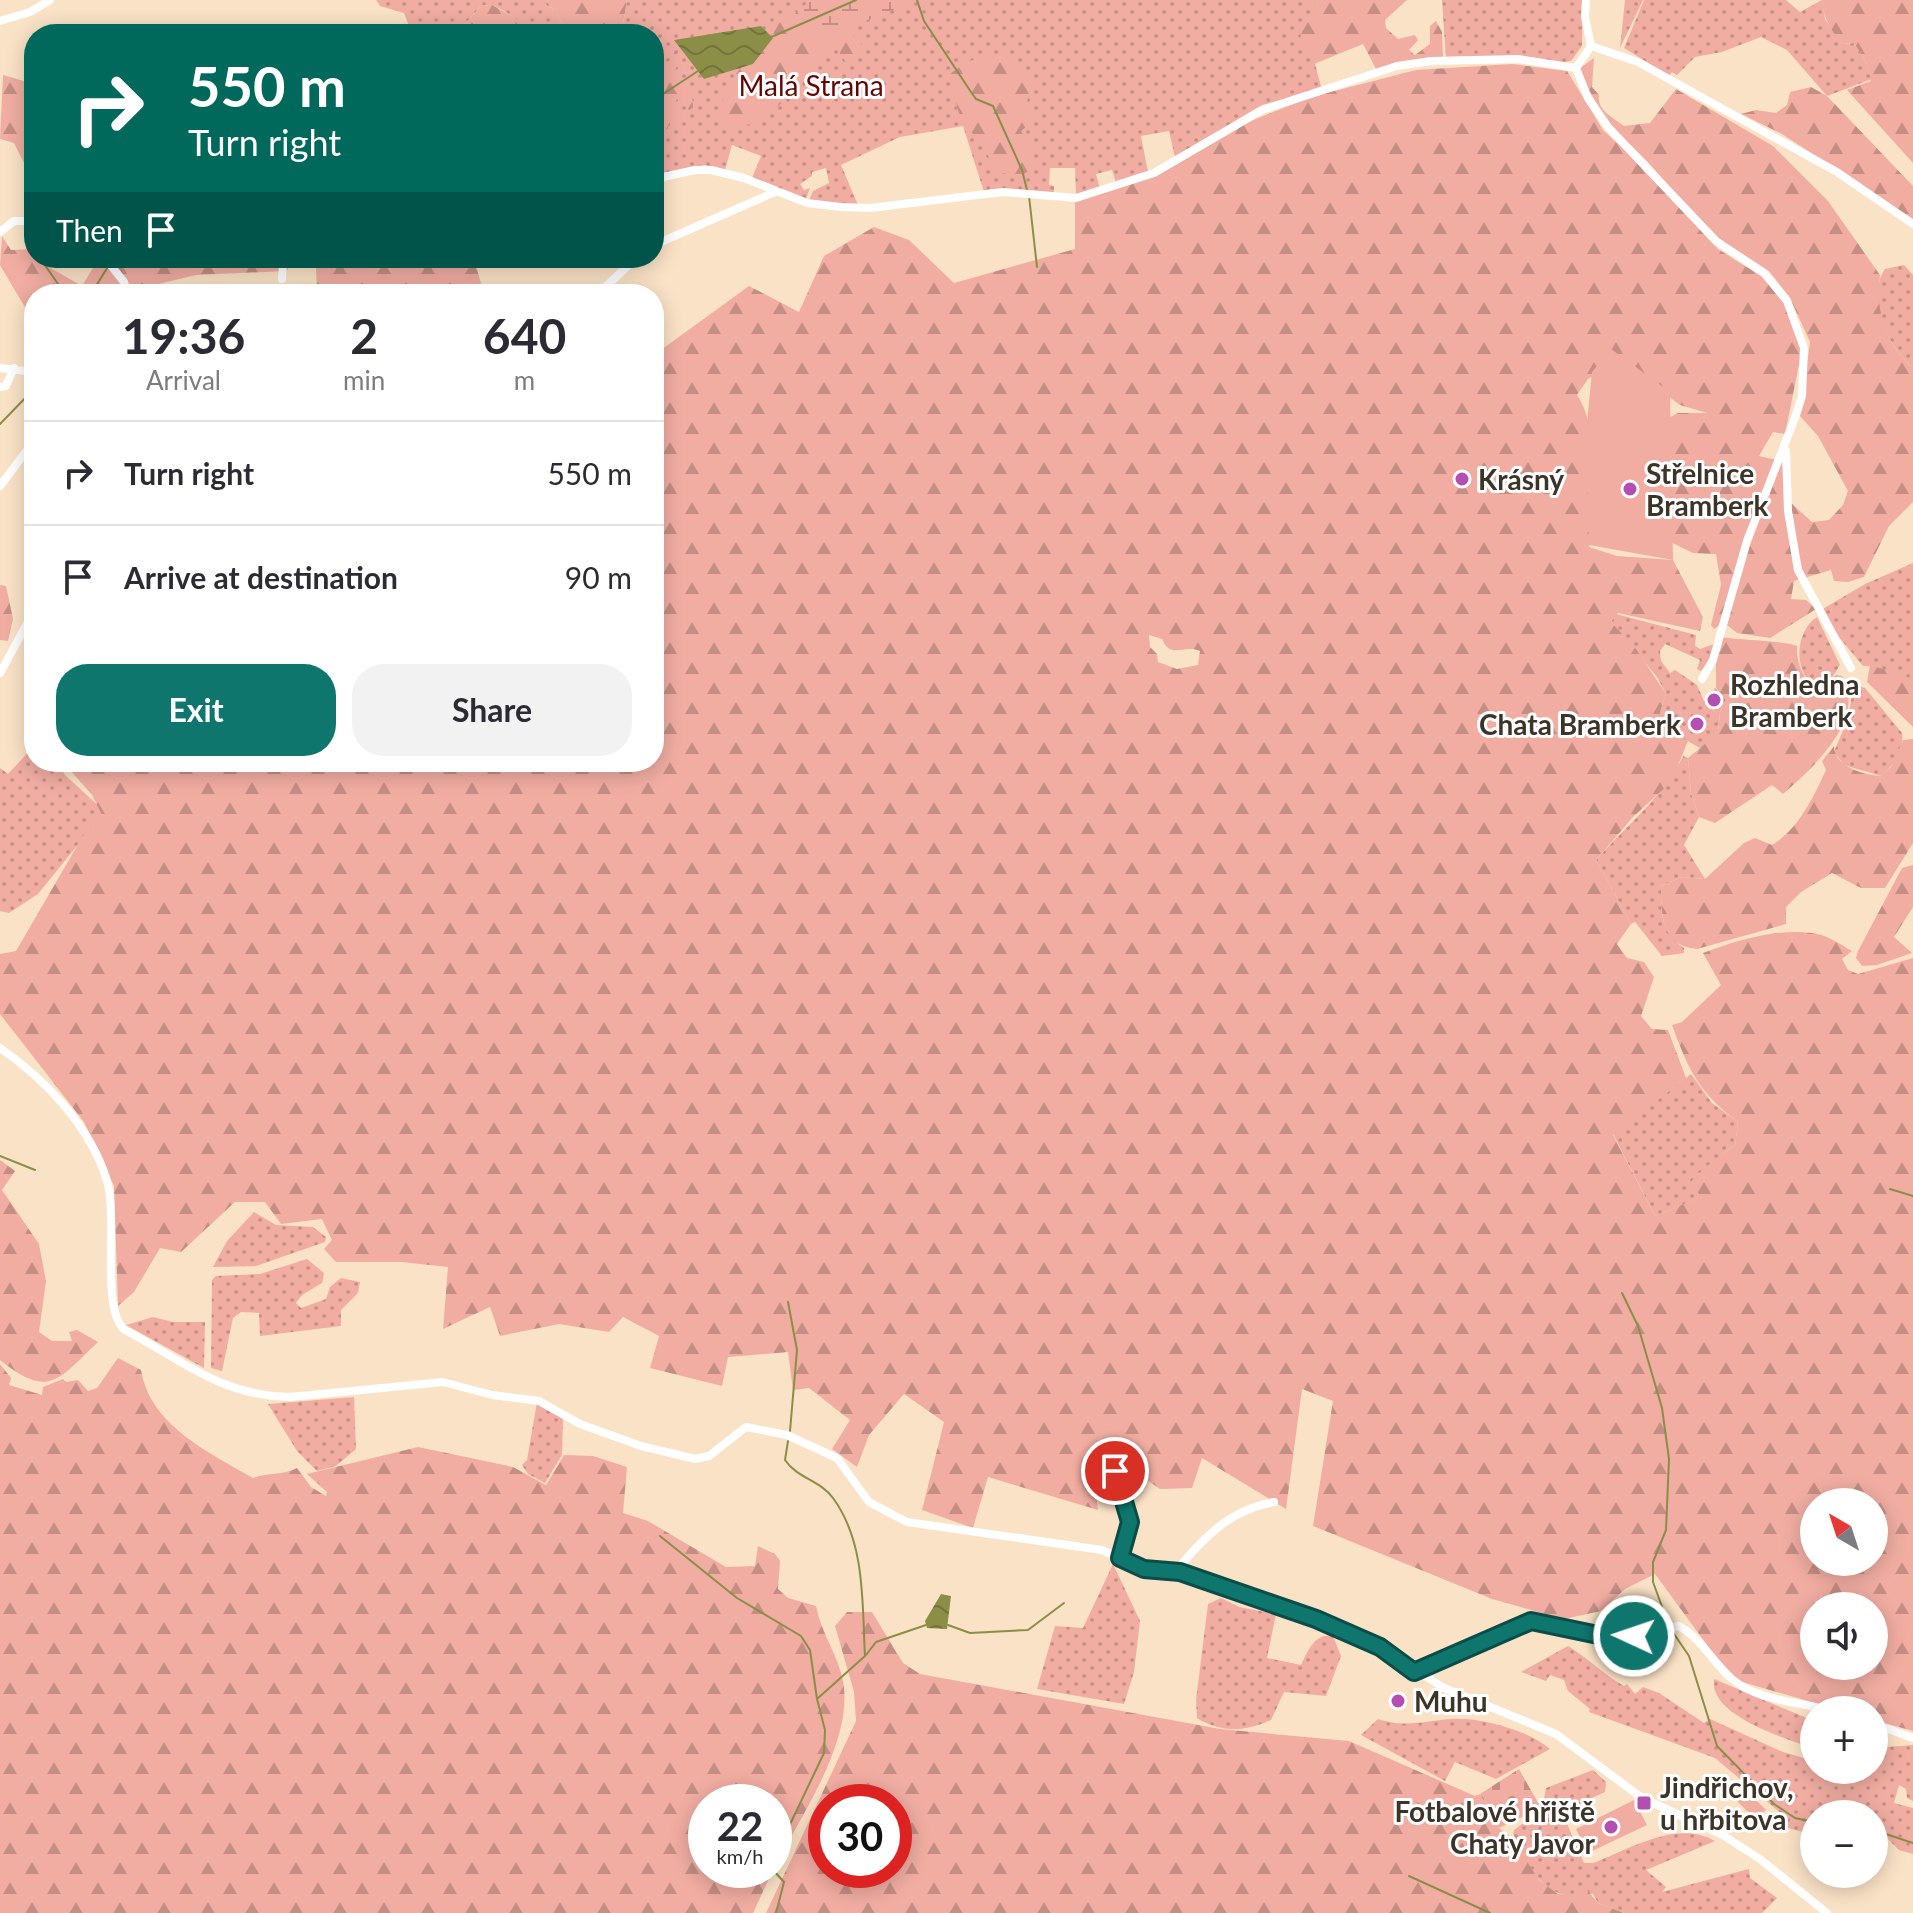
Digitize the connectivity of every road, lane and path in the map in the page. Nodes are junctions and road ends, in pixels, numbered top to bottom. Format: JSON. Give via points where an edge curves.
{"nodes":[{"id":1,"x":50,"y":0,"type":"edge"},
{"id":2,"x":1586,"y":0,"type":"edge"},
{"id":3,"x":0,"y":21,"type":"edge"},
{"id":4,"x":1591,"y":46,"type":"junction"},
{"id":5,"x":1576,"y":68,"type":"junction"},
{"id":6,"x":664,"y":177,"type":"edge"},
{"id":7,"x":776,"y":192,"type":"junction"},
{"id":8,"x":24,"y":221,"type":"edge"},
{"id":9,"x":1913,"y":224,"type":"edge"},
{"id":10,"x":0,"y":232,"type":"edge"},
{"id":11,"x":664,"y":241,"type":"edge"},
{"id":12,"x":283,"y":268,"type":"edge"},
{"id":13,"x":625,"y":268,"type":"edge"},
{"id":14,"x":282,"y":279,"type":"dead end"},
{"id":15,"x":609,"y":284,"type":"edge"},
{"id":16,"x":0,"y":368,"type":"edge"},
{"id":17,"x":14,"y":368,"type":"junction"},
{"id":18,"x":24,"y":370,"type":"edge"},
{"id":19,"x":0,"y":387,"type":"edge"},
{"id":20,"x":1786,"y":441,"type":"junction"},
{"id":21,"x":24,"y":454,"type":"edge"},
{"id":22,"x":0,"y":486,"type":"edge"},
{"id":23,"x":24,"y":629,"type":"edge"},
{"id":24,"x":1851,"y":668,"type":"dead end"},
{"id":25,"x":0,"y":673,"type":"edge"},
{"id":26,"x":1702,"y":679,"type":"dead end"},
{"id":27,"x":0,"y":1048,"type":"edge"},
{"id":28,"x":1115,"y":1471,"type":"dead end"},
{"id":29,"x":1274,"y":1502,"type":"dead end"},
{"id":30,"x":1120,"y":1558,"type":"junction"},
{"id":31,"x":1175,"y":1572,"type":"junction"},
{"id":32,"x":1414,"y":1672,"type":"junction"},
{"id":33,"x":1800,"y":1704,"type":"edge"},
{"id":34,"x":1888,"y":1729,"type":"edge"},
{"id":35,"x":1913,"y":1738,"type":"edge"},
{"id":36,"x":1827,"y":1913,"type":"edge"}],
"edges":[{"from":1,"to":3,"type":"street"},
{"from":2,"to":4,"type":"street"},
{"from":4,"to":5,"type":"street"},
{"from":4,"to":9,"type":"street","via":[[1638,62],[1837,172]]},
{"from":5,"to":7,"type":"street","via":[[1518,59],[1397,66],[1262,110],[1154,173],[1076,198],[1003,192],[861,208],[807,203]]},
{"from":5,"to":20,"type":"street","via":[[1608,127],[1716,241],[1764,273],[1787,301],[1804,362],[1802,396]]},
{"from":6,"to":7,"type":"street","via":[[711,170]]},
{"from":7,"to":11,"type":"street"},
{"from":8,"to":10,"type":"street","via":[[14,221]]},
{"from":12,"to":14,"type":"street"},
{"from":13,"to":15,"type":"street"},
{"from":16,"to":17,"type":"street"},
{"from":17,"to":18,"type":"street"},
{"from":17,"to":19,"type":"street","via":[[6,386]]},
{"from":20,"to":24,"type":"street","via":[[1788,511],[1798,570]]},
{"from":20,"to":26,"type":"street","via":[[1747,541],[1713,660]]},
{"from":21,"to":22,"type":"street"},
{"from":23,"to":25,"type":"street"},
{"from":27,"to":30,"type":"street","via":[[72,1115],[102,1168],[110,1195],[110,1299],[115,1320],[212,1381],[264,1396],[290,1397],[443,1382],[539,1401],[580,1424],[695,1459],[709,1456],[734,1434],[754,1426],[837,1458],[869,1502],[907,1522],[1089,1548]]},
{"from":28,"to":30,"type":"street","via":[[1130,1522]]},
{"from":29,"to":31,"type":"street","via":[[1221,1522]]},
{"from":30,"to":31,"type":"street","via":[[1144,1569]]},
{"from":31,"to":32,"type":"street","via":[[1316,1619],[1380,1647]]},
{"from":32,"to":33,"type":"street","via":[[1531,1621],[1624,1638],[1679,1626],[1732,1679],[1756,1694]]},
{"from":32,"to":36,"type":"street","via":[[1556,1734],[1642,1798],[1721,1834],[1760,1859]]},
{"from":34,"to":35,"type":"street"}]}
